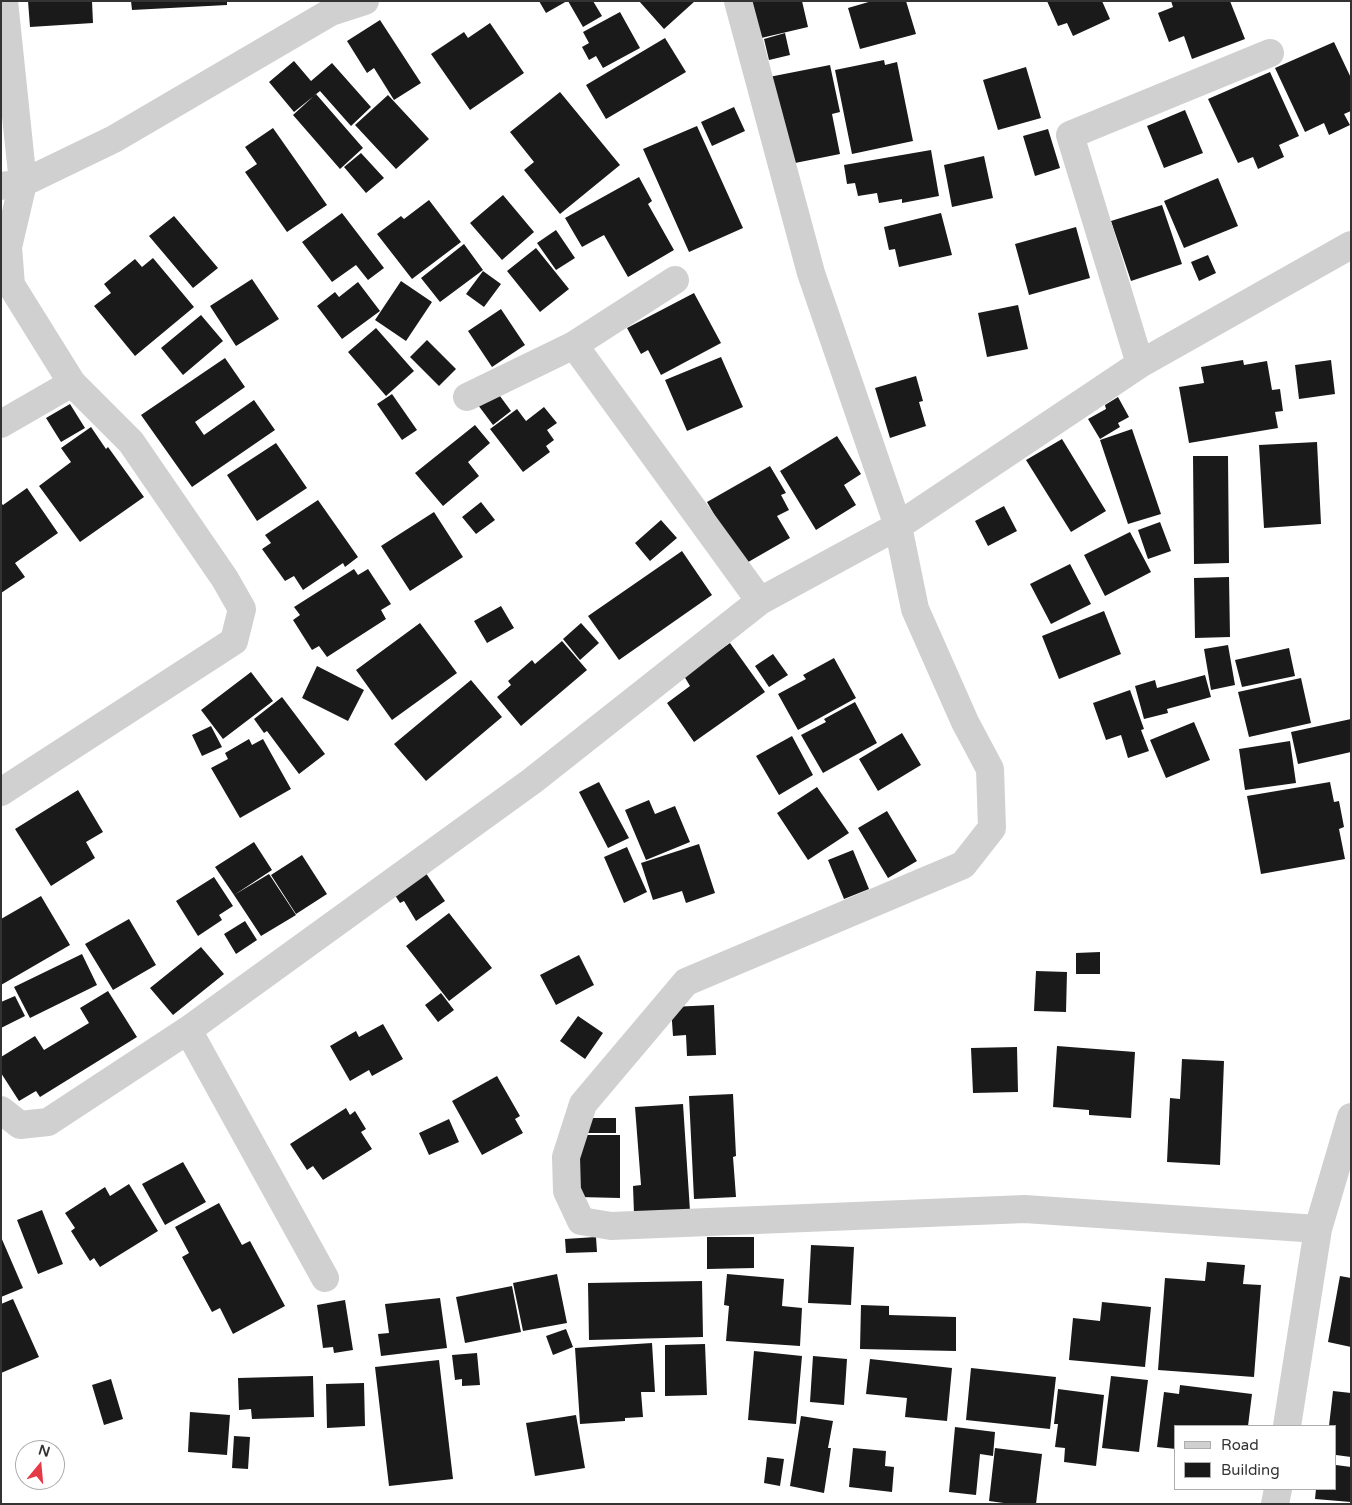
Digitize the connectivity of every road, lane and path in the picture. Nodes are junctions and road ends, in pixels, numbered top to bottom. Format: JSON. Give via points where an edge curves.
{"nodes":[{"id":1,"x":4,"y":1,"type":"edge"},
{"id":2,"x":365,"y":1,"type":"edge"},
{"id":3,"x":738,"y":1,"type":"edge"},
{"id":4,"x":1270,"y":53,"type":"dead end"},
{"id":5,"x":12,"y":185,"type":"edge"},
{"id":6,"x":1351,"y":245,"type":"edge"},
{"id":7,"x":675,"y":280,"type":"dead end"},
{"id":8,"x":574,"y":345,"type":"junction"},
{"id":9,"x":1140,"y":364,"type":"junction"},
{"id":10,"x":72,"y":383,"type":"junction"},
{"id":11,"x":467,"y":397,"type":"dead end"},
{"id":12,"x":1,"y":424,"type":"edge"},
{"id":13,"x":898,"y":526,"type":"junction"},
{"id":14,"x":760,"y":601,"type":"junction"},
{"id":15,"x":1,"y":792,"type":"edge"},
{"id":16,"x":188,"y":1030,"type":"junction"},
{"id":17,"x":1,"y":1110,"type":"edge"},
{"id":18,"x":1351,"y":1117,"type":"edge"},
{"id":19,"x":1318,"y":1229,"type":"junction"},
{"id":20,"x":325,"y":1278,"type":"dead end"},
{"id":21,"x":1287,"y":1425,"type":"edge"},
{"id":22,"x":1278,"y":1490,"type":"edge"},
{"id":23,"x":1275,"y":1504,"type":"edge"}],
"edges":[{"from":1,"to":5,"type":"street"},
{"from":2,"to":5,"type":"street","via":[[331,12],[114,140]]},
{"from":3,"to":13,"type":"street","via":[[811,273]]},
{"from":4,"to":9,"type":"street","via":[[1070,135]]},
{"from":5,"to":10,"type":"street","via":[[8,247],[11,285]]},
{"from":6,"to":9,"type":"street"},
{"from":7,"to":8,"type":"street"},
{"from":8,"to":11,"type":"street"},
{"from":8,"to":14,"type":"street"},
{"from":9,"to":13,"type":"street"},
{"from":10,"to":12,"type":"street"},
{"from":10,"to":15,"type":"street","via":[[131,442],[225,578],[242,609],[234,641]]},
{"from":13,"to":14,"type":"street"},
{"from":13,"to":19,"type":"street","via":[[915,609],[965,722],[990,769],[992,828],[963,865],[686,982],[583,1104],[566,1157],[567,1191],[581,1221],[611,1226],[1026,1208]]},
{"from":14,"to":16,"type":"street","via":[[532,781]]},
{"from":16,"to":17,"type":"street","via":[[48,1122],[20,1125]]},
{"from":16,"to":20,"type":"street"},
{"from":18,"to":19,"type":"street"},
{"from":19,"to":21,"type":"street"},
{"from":22,"to":23,"type":"street"}]}
